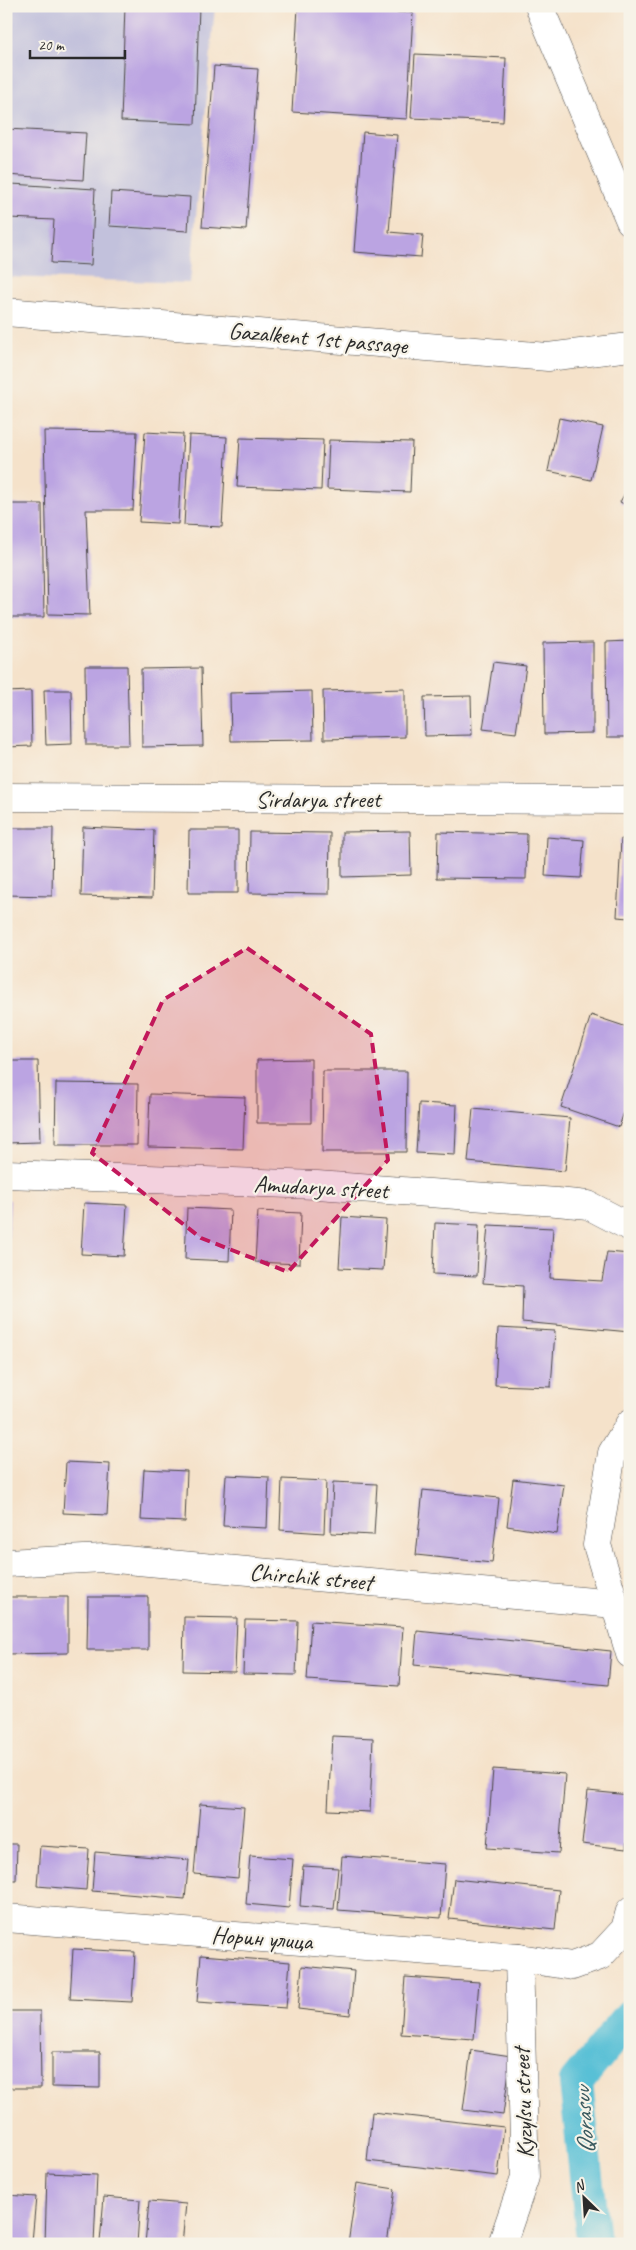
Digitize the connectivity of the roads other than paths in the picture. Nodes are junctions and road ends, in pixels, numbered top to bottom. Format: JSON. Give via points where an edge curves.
{"nodes":[{"id":1,"x":539,"y":6,"type":"edge"},
{"id":2,"x":630,"y":221,"type":"edge"},
{"id":3,"x":6,"y":312,"type":"edge"},
{"id":4,"x":630,"y":347,"type":"edge"},
{"id":5,"x":6,"y":797,"type":"edge"},
{"id":6,"x":630,"y":800,"type":"edge"},
{"id":7,"x":6,"y":1174,"type":"edge"},
{"id":8,"x":630,"y":1227,"type":"edge"},
{"id":9,"x":630,"y":1423,"type":"edge"},
{"id":10,"x":6,"y":1563,"type":"edge"},
{"id":11,"x":615,"y":1604,"type":"junction"},
{"id":12,"x":630,"y":1654,"type":"edge"},
{"id":13,"x":630,"y":1911,"type":"edge"},
{"id":14,"x":6,"y":1918,"type":"edge"},
{"id":15,"x":518,"y":1958,"type":"junction"},
{"id":16,"x":502,"y":2244,"type":"edge"}],
"edges":[{"from":1,"to":2,"type":"street"},
{"from":3,"to":4,"type":"street","name":"Gazalkent 1st passage","via":[[548,357]]},
{"from":5,"to":6,"type":"street","name":"Sirdarya street"},
{"from":7,"to":8,"type":"street","name":"Amudarya street","via":[[317,1185],[557,1202],[588,1205]]},
{"from":9,"to":11,"type":"street","via":[[612,1453],[597,1545]]},
{"from":10,"to":11,"type":"street","name":"Chirchik street","via":[[104,1558]]},
{"from":11,"to":12,"type":"street"},
{"from":13,"to":15,"type":"street","name":"Норин улица","via":[[625,1929],[600,1956],[572,1966]]},
{"from":14,"to":15,"type":"street","name":"Норин улица"},
{"from":15,"to":16,"type":"street","name":"Kyzylsu street","via":[[525,2177]]}]}
